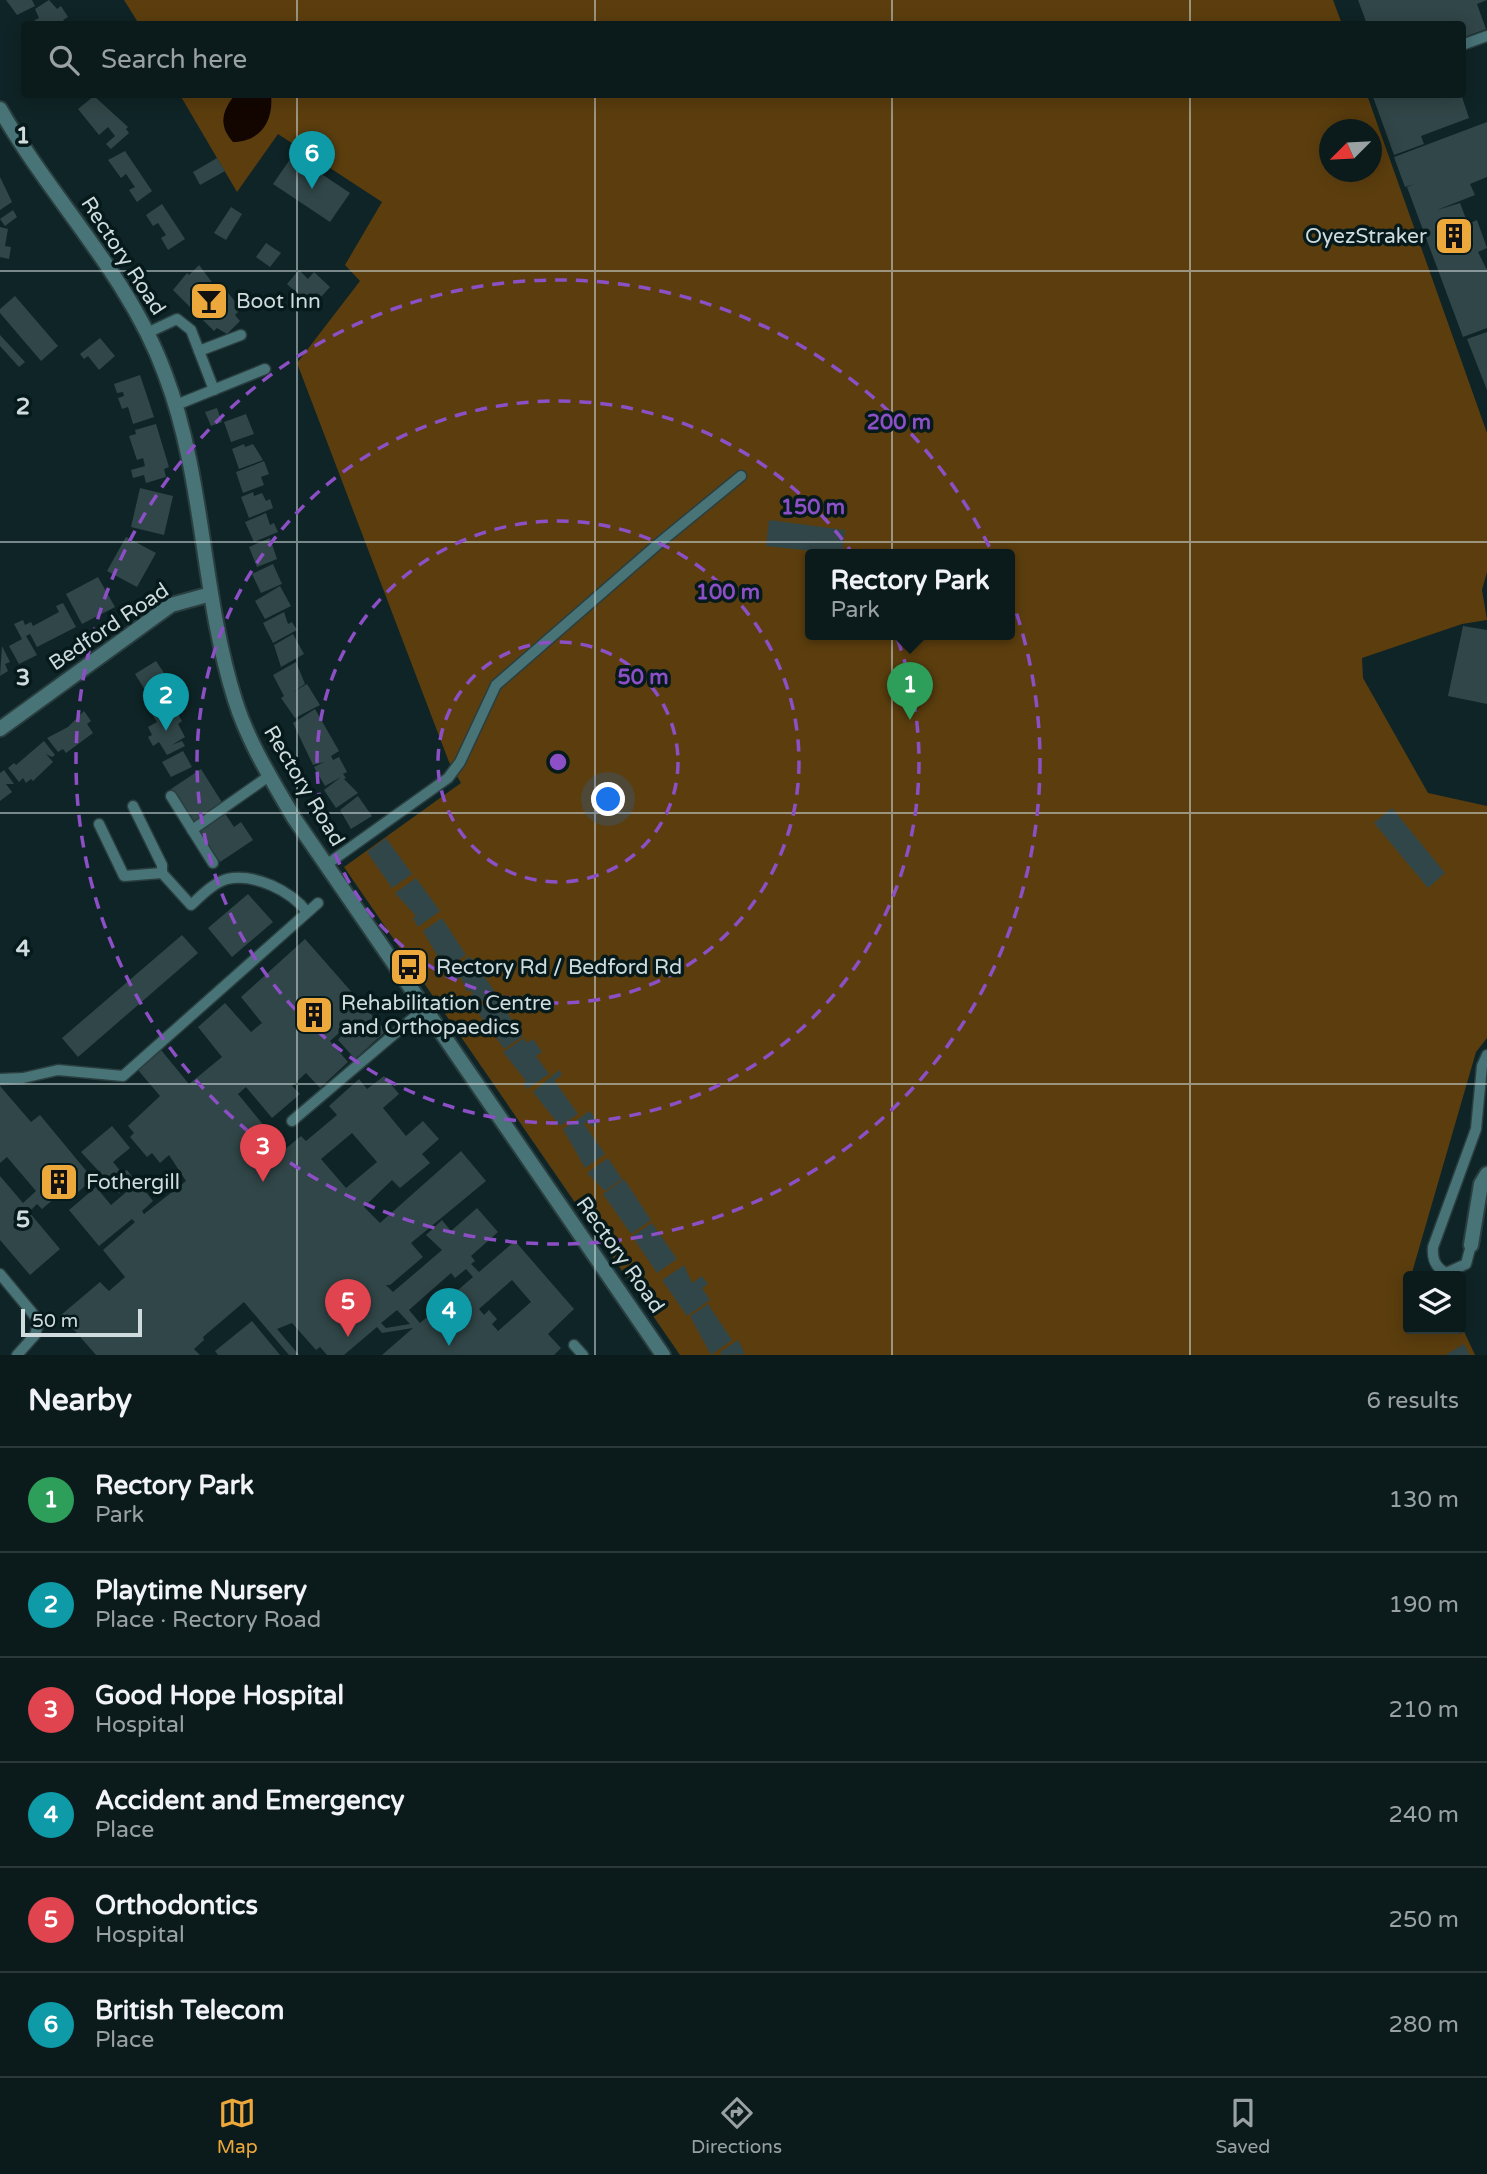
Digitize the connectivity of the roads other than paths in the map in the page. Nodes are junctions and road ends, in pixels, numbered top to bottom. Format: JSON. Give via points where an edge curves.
{"nodes":[{"id":1,"x":1487,"y":36,"type":"edge"},
{"id":2,"x":1466,"y":44,"type":"edge"},
{"id":3,"x":0,"y":109,"type":"edge"},
{"id":4,"x":147,"y":333,"type":"junction"},
{"id":5,"x":241,"y":335,"type":"dead end"},
{"id":6,"x":199,"y":351,"type":"junction"},
{"id":7,"x":265,"y":369,"type":"dead end"},
{"id":8,"x":214,"y":390,"type":"junction"},
{"id":9,"x":176,"y":405,"type":"junction"},
{"id":10,"x":741,"y":476,"type":"dead end"},
{"id":11,"x":211,"y":594,"type":"junction"},
{"id":12,"x":0,"y":729,"type":"edge"},
{"id":13,"x":269,"y":776,"type":"junction"},
{"id":14,"x":171,"y":796,"type":"dead end"},
{"id":15,"x":133,"y":806,"type":"dead end"},
{"id":16,"x":99,"y":824,"type":"dead end"},
{"id":17,"x":191,"y":830,"type":"junction"},
{"id":18,"x":213,"y":863,"type":"dead end"},
{"id":19,"x":326,"y":865,"type":"junction"},
{"id":20,"x":162,"y":873,"type":"junction"},
{"id":21,"x":318,"y":903,"type":"dead end"},
{"id":22,"x":307,"y":912,"type":"junction"},
{"id":23,"x":425,"y":1008,"type":"junction"},
{"id":24,"x":1487,"y":1055,"type":"edge"},
{"id":25,"x":0,"y":1079,"type":"edge"},
{"id":26,"x":292,"y":1121,"type":"dead end"},
{"id":27,"x":1487,"y":1174,"type":"edge"},
{"id":28,"x":1471,"y":1245,"type":"joint"},
{"id":29,"x":0,"y":1274,"type":"edge"},
{"id":30,"x":575,"y":1345,"type":"dead end"},
{"id":31,"x":17,"y":1355,"type":"edge"},
{"id":32,"x":583,"y":1355,"type":"edge"},
{"id":33,"x":663,"y":1355,"type":"edge"}],
"edges":[{"from":1,"to":2,"type":"lane"},
{"from":3,"to":4,"type":"street","name":"Rectory Road","via":[[103,259]]},
{"from":4,"to":6,"type":"lane","via":[[177,319],[191,330]]},
{"from":4,"to":9,"type":"street","name":"Rectory Road"},
{"from":5,"to":6,"type":"lane"},
{"from":6,"to":8,"type":"lane"},
{"from":7,"to":8,"type":"lane"},
{"from":8,"to":9,"type":"lane"},
{"from":9,"to":11,"type":"street","name":"Rectory Road","via":[[196,482]]},
{"from":10,"to":19,"type":"lane","via":[[496,685],[448,778]]},
{"from":11,"to":12,"type":"street","name":"Bedford Road","via":[[171,605]]},
{"from":11,"to":13,"type":"street","name":"Rectory Road","via":[[235,702]]},
{"from":13,"to":17,"type":"lane"},
{"from":13,"to":19,"type":"street","name":"Rectory Road"},
{"from":14,"to":17,"type":"lane"},
{"from":15,"to":20,"type":"lane"},
{"from":16,"to":20,"type":"lane","via":[[124,876]]},
{"from":17,"to":18,"type":"lane"},
{"from":19,"to":23,"type":"street","name":"Rectory Road"},
{"from":20,"to":22,"type":"lane","via":[[191,905],[227,879],[242,879],[263,882],[286,893]]},
{"from":21,"to":22,"type":"lane"},
{"from":22,"to":25,"type":"lane","via":[[123,1076],[58,1070]]},
{"from":23,"to":26,"type":"lane"},
{"from":23,"to":33,"type":"street","name":"Rectory Road"},
{"from":24,"to":28,"type":"lane","via":[[1476,1129],[1432,1256],[1446,1273],[1466,1264]]},
{"from":27,"to":28,"type":"street","via":[[1481,1184]]},
{"from":29,"to":31,"type":"lane","via":[[39,1321],[36,1335]]},
{"from":30,"to":32,"type":"lane"}]}
